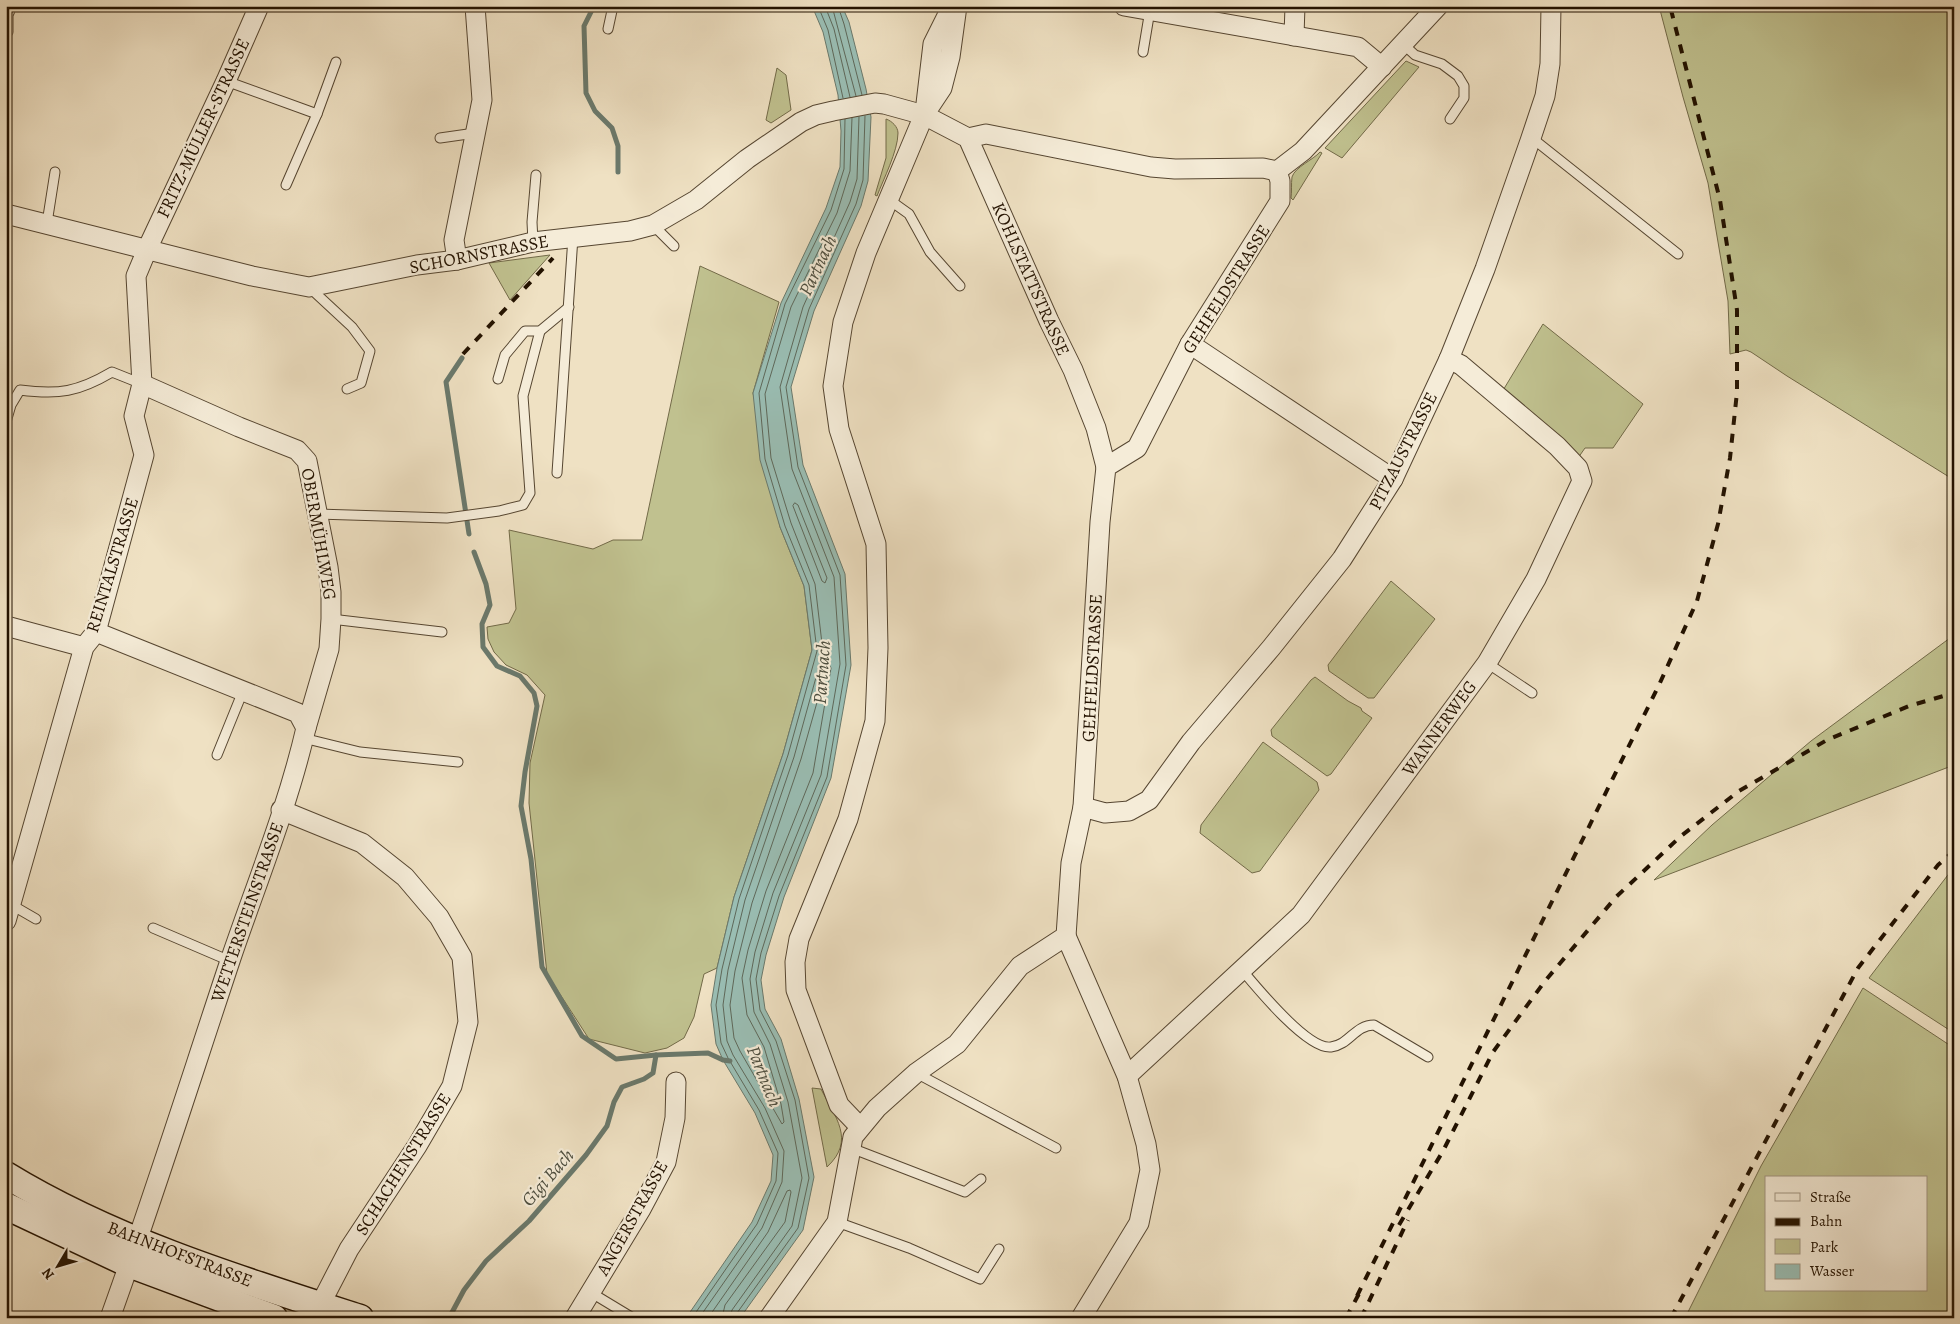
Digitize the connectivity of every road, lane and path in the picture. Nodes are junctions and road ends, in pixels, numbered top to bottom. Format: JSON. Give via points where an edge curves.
{"nodes":[{"id":1,"x":12,"y":6,"type":"edge"},
{"id":2,"x":259,"y":6,"type":"edge"},
{"id":3,"x":475,"y":6,"type":"edge"},
{"id":4,"x":613,"y":6,"type":"edge"},
{"id":5,"x":952,"y":6,"type":"edge"},
{"id":6,"x":958,"y":6,"type":"edge"},
{"id":7,"x":1124,"y":6,"type":"edge"},
{"id":8,"x":1296,"y":6,"type":"edge"},
{"id":9,"x":1438,"y":6,"type":"edge"},
{"id":10,"x":1551,"y":6,"type":"edge"},
{"id":11,"x":1150,"y":10,"type":"junction"},
{"id":12,"x":608,"y":29,"type":"dead end"},
{"id":13,"x":8,"y":32,"type":"dead end"},
{"id":14,"x":1294,"y":36,"type":"junction"},
{"id":15,"x":1403,"y":44,"type":"junction"},
{"id":16,"x":1143,"y":52,"type":"dead end"},
{"id":17,"x":336,"y":62,"type":"dead end"},
{"id":18,"x":1382,"y":67,"type":"junction"},
{"id":19,"x":226,"y":81,"type":"junction"},
{"id":20,"x":317,"y":114,"type":"junction"},
{"id":21,"x":924,"y":115,"type":"junction"},
{"id":22,"x":1450,"y":119,"type":"dead end"},
{"id":23,"x":475,"y":133,"type":"junction"},
{"id":24,"x":440,"y":138,"type":"dead end"},
{"id":25,"x":968,"y":138,"type":"junction"},
{"id":26,"x":1530,"y":141,"type":"junction"},
{"id":27,"x":1277,"y":171,"type":"junction"},
{"id":28,"x":55,"y":172,"type":"dead end"},
{"id":29,"x":536,"y":175,"type":"dead end"},
{"id":30,"x":286,"y":185,"type":"dead end"},
{"id":31,"x":888,"y":200,"type":"junction"},
{"id":32,"x":6,"y":214,"type":"edge"},
{"id":33,"x":47,"y":223,"type":"junction"},
{"id":34,"x":652,"y":226,"type":"junction"},
{"id":35,"x":573,"y":237,"type":"junction"},
{"id":36,"x":533,"y":242,"type":"junction"},
{"id":37,"x":674,"y":246,"type":"dead end"},
{"id":38,"x":147,"y":250,"type":"junction"},
{"id":39,"x":1678,"y":254,"type":"dead end"},
{"id":40,"x":457,"y":260,"type":"junction"},
{"id":41,"x":960,"y":286,"type":"dead end"},
{"id":42,"x":309,"y":288,"type":"junction"},
{"id":43,"x":569,"y":307,"type":"junction"},
{"id":44,"x":540,"y":331,"type":"junction"},
{"id":45,"x":1190,"y":344,"type":"junction"},
{"id":46,"x":1448,"y":360,"type":"junction"},
{"id":47,"x":498,"y":379,"type":"dead end"},
{"id":48,"x":142,"y":384,"type":"junction"},
{"id":49,"x":348,"y":389,"type":"dead end"},
{"id":50,"x":6,"y":422,"type":"edge"},
{"id":51,"x":1106,"y":467,"type":"junction"},
{"id":52,"x":557,"y":474,"type":"dead end"},
{"id":53,"x":1393,"y":479,"type":"junction"},
{"id":54,"x":317,"y":514,"type":"junction"},
{"id":55,"x":332,"y":619,"type":"junction"},
{"id":56,"x":6,"y":626,"type":"edge"},
{"id":57,"x":96,"y":632,"type":"junction"},
{"id":58,"x":442,"y":632,"type":"dead end"},
{"id":59,"x":84,"y":647,"type":"junction"},
{"id":60,"x":1487,"y":663,"type":"junction"},
{"id":61,"x":243,"y":691,"type":"junction"},
{"id":62,"x":1532,"y":693,"type":"dead end"},
{"id":63,"x":305,"y":733,"type":"junction"},
{"id":64,"x":217,"y":755,"type":"dead end"},
{"id":65,"x":458,"y":762,"type":"dead end"},
{"id":66,"x":1083,"y":807,"type":"junction"},
{"id":67,"x":282,"y":810,"type":"junction"},
{"id":68,"x":7,"y":910,"type":"edge"},
{"id":69,"x":36,"y":920,"type":"dead end"},
{"id":70,"x":153,"y":928,"type":"dead end"},
{"id":71,"x":1066,"y":936,"type":"junction"},
{"id":72,"x":230,"y":961,"type":"junction"},
{"id":73,"x":1242,"y":970,"type":"junction"},
{"id":74,"x":1428,"y":1057,"type":"dead end"},
{"id":75,"x":916,"y":1073,"type":"junction"},
{"id":76,"x":1127,"y":1076,"type":"junction"},
{"id":77,"x":676,"y":1082,"type":"dead end"},
{"id":78,"x":860,"y":1128,"type":"junction"},
{"id":79,"x":851,"y":1148,"type":"junction"},
{"id":80,"x":1056,"y":1148,"type":"dead end"},
{"id":81,"x":6,"y":1175,"type":"edge"},
{"id":82,"x":980,"y":1178,"type":"dead end"},
{"id":83,"x":6,"y":1206,"type":"edge"},
{"id":84,"x":837,"y":1222,"type":"junction"},
{"id":85,"x":999,"y":1250,"type":"dead end"},
{"id":86,"x":132,"y":1252,"type":"junction"},
{"id":87,"x":590,"y":1292,"type":"junction"},
{"id":88,"x":320,"y":1305,"type":"junction"},
{"id":89,"x":110,"y":1318,"type":"edge"},
{"id":90,"x":274,"y":1318,"type":"edge"},
{"id":91,"x":360,"y":1318,"type":"edge"},
{"id":92,"x":575,"y":1318,"type":"edge"},
{"id":93,"x":632,"y":1318,"type":"edge"},
{"id":94,"x":769,"y":1318,"type":"edge"},
{"id":95,"x":1081,"y":1318,"type":"edge"}],
"edges":[{"from":1,"to":13,"type":"lane","via":[[8,15]]},
{"from":2,"to":19,"type":"street","name":"FRITZ-MÜLLER-STRASSE"},
{"from":3,"to":23,"type":"street","via":[[482,100]]},
{"from":4,"to":12,"type":"lane"},
{"from":5,"to":21,"type":"street","via":[[933,44]]},
{"from":6,"to":21,"type":"street","via":[[942,88]]},
{"from":7,"to":11,"type":"street"},
{"from":8,"to":14,"type":"street"},
{"from":9,"to":15,"type":"street"},
{"from":10,"to":26,"type":"street","name":"PITZAUSTRASSE","via":[[1550,64],[1545,96]]},
{"from":11,"to":14,"type":"street"},
{"from":11,"to":16,"type":"lane"},
{"from":14,"to":18,"type":"street","via":[[1358,47]]},
{"from":15,"to":18,"type":"street"},
{"from":15,"to":22,"type":"lane","via":[[1415,55],[1442,64],[1458,76],[1464,86],[1464,98]]},
{"from":17,"to":20,"type":"lane"},
{"from":18,"to":27,"type":"street","via":[[1303,151]]},
{"from":19,"to":20,"type":"lane"},
{"from":19,"to":38,"type":"street","name":"FRITZ-MÜLLER-STRASSE"},
{"from":20,"to":30,"type":"lane"},
{"from":21,"to":25,"type":"street"},
{"from":21,"to":31,"type":"street"},
{"from":21,"to":34,"type":"street","name":"SCHORNSTRASSE","via":[[875,103],[816,115],[747,158],[696,200]]},
{"from":23,"to":24,"type":"lane"},
{"from":23,"to":40,"type":"street","via":[[454,240]]},
{"from":25,"to":27,"type":"street","via":[[986,134],[1151,167],[1263,168]]},
{"from":25,"to":51,"type":"street","name":"KOHLSTATTSTRASSE","via":[[1073,370],[1096,428]]},
{"from":26,"to":39,"type":"lane","via":[[1537,142]]},
{"from":26,"to":46,"type":"street","name":"PITZAUSTRASSE","via":[[1485,269]]},
{"from":27,"to":45,"type":"street","name":"GEHFELDSTRASSE","via":[[1280,201]]},
{"from":28,"to":33,"type":"lane"},
{"from":29,"to":36,"type":"lane"},
{"from":31,"to":41,"type":"lane","via":[[909,214],[930,252]]},
{"from":31,"to":78,"type":"street","via":[[843,322],[834,386],[839,429],[876,544],[878,648],[874,721],[848,819],[799,939],[796,962],[796,990],[839,1105]]},
{"from":32,"to":33,"type":"street","name":"SCHORNSTRASSE"},
{"from":33,"to":38,"type":"street","name":"SCHORNSTRASSE"},
{"from":34,"to":35,"type":"street","name":"SCHORNSTRASSE"},
{"from":34,"to":37,"type":"lane"},
{"from":35,"to":36,"type":"street","name":"SCHORNSTRASSE"},
{"from":35,"to":43,"type":"lane"},
{"from":36,"to":40,"type":"street","name":"SCHORNSTRASSE"},
{"from":38,"to":42,"type":"street","name":"SCHORNSTRASSE"},
{"from":38,"to":48,"type":"street","name":"REINTALSTRASSE","via":[[136,276]]},
{"from":40,"to":42,"type":"street","name":"SCHORNSTRASSE","via":[[417,265]]},
{"from":42,"to":49,"type":"lane","via":[[352,327],[370,351],[360,383]]},
{"from":43,"to":44,"type":"lane"},
{"from":43,"to":52,"type":"lane"},
{"from":44,"to":47,"type":"lane","via":[[525,332],[505,355]]},
{"from":44,"to":54,"type":"lane","via":[[523,396],[530,493],[523,505],[455,517]]},
{"from":45,"to":51,"type":"street","name":"GEHFELDSTRASSE","via":[[1137,448]]},
{"from":45,"to":53,"type":"street"},
{"from":46,"to":53,"type":"street","name":"PITZAUSTRASSE"},
{"from":46,"to":60,"type":"street","name":"WANNERWEG","via":[[1461,365],[1557,446],[1578,468],[1582,482],[1536,580]]},
{"from":48,"to":50,"type":"lane","via":[[112,372],[90,385],[64,392],[20,390]]},
{"from":48,"to":54,"type":"street","name":"OBERMÜHLWEG","via":[[297,450],[307,461]]},
{"from":48,"to":57,"type":"street","name":"REINTALSTRASSE","via":[[134,416],[144,455]]},
{"from":51,"to":66,"type":"street","name":"GEHFELDSTRASSE"},
{"from":53,"to":66,"type":"street","name":"PITZAUSTRASSE","via":[[1342,560],[1191,742],[1149,800],[1129,811],[1105,813]]},
{"from":54,"to":55,"type":"street","name":"OBERMÜHLWEG","via":[[328,567]]},
{"from":55,"to":58,"type":"lane"},
{"from":55,"to":63,"type":"street","name":"OBERMÜHLWEG","via":[[329,649]]},
{"from":56,"to":59,"type":"street"},
{"from":57,"to":59,"type":"street","name":"REINTALSTRASSE"},
{"from":57,"to":61,"type":"street"},
{"from":59,"to":68,"type":"street","name":"REINTALSTRASSE"},
{"from":60,"to":62,"type":"lane"},
{"from":60,"to":73,"type":"street","name":"WANNERWEG","via":[[1301,915]]},
{"from":61,"to":63,"type":"street","via":[[298,713]]},
{"from":61,"to":64,"type":"lane"},
{"from":63,"to":65,"type":"lane","via":[[360,752]]},
{"from":63,"to":67,"type":"street","name":"WETTERSTEINSTRASSE"},
{"from":66,"to":71,"type":"street","name":"GEHFELDSTRASSE","via":[[1071,863]]},
{"from":67,"to":72,"type":"street","name":"WETTERSTEINSTRASSE"},
{"from":67,"to":88,"type":"street","name":"SCHACHENSTRASSE","via":[[362,843],[405,877],[439,917],[462,957],[468,1022],[452,1086],[418,1146],[349,1249]]},
{"from":68,"to":69,"type":"lane"},
{"from":70,"to":72,"type":"lane"},
{"from":71,"to":75,"type":"street","via":[[1020,966],[957,1044]]},
{"from":71,"to":76,"type":"street"},
{"from":72,"to":86,"type":"street","name":"WETTERSTEINSTRASSE"},
{"from":73,"to":74,"type":"lane","via":[[1264,996],[1317,1044],[1331,1047],[1344,1042],[1359,1028],[1374,1025]]},
{"from":73,"to":76,"type":"street","name":"WANNERWEG"},
{"from":75,"to":78,"type":"street"},
{"from":75,"to":80,"type":"lane"},
{"from":76,"to":95,"type":"street","via":[[1150,1170],[1139,1223]]},
{"from":77,"to":87,"type":"street","name":"ANGERSTRASSE","via":[[675,1118],[666,1162]]},
{"from":78,"to":79,"type":"street"},
{"from":79,"to":82,"type":"lane","via":[[965,1192]]},
{"from":79,"to":84,"type":"street"},
{"from":81,"to":86,"type":"main road","name":"BAHNHOFSTRASSE"},
{"from":83,"to":86,"type":"main road","name":"BAHNHOFSTRASSE"},
{"from":84,"to":85,"type":"lane","via":[[909,1248],[980,1279]]},
{"from":84,"to":94,"type":"street"},
{"from":86,"to":88,"type":"main road","name":"BAHNHOFSTRASSE"},
{"from":86,"to":89,"type":"street","name":"WETTERSTEINSTRASSE"},
{"from":86,"to":90,"type":"main road","name":"BAHNHOFSTRASSE"},
{"from":87,"to":92,"type":"street","name":"ANGERSTRASSE"},
{"from":87,"to":93,"type":"lane"},
{"from":88,"to":91,"type":"main road","name":"BAHNHOFSTRASSE"}]}
